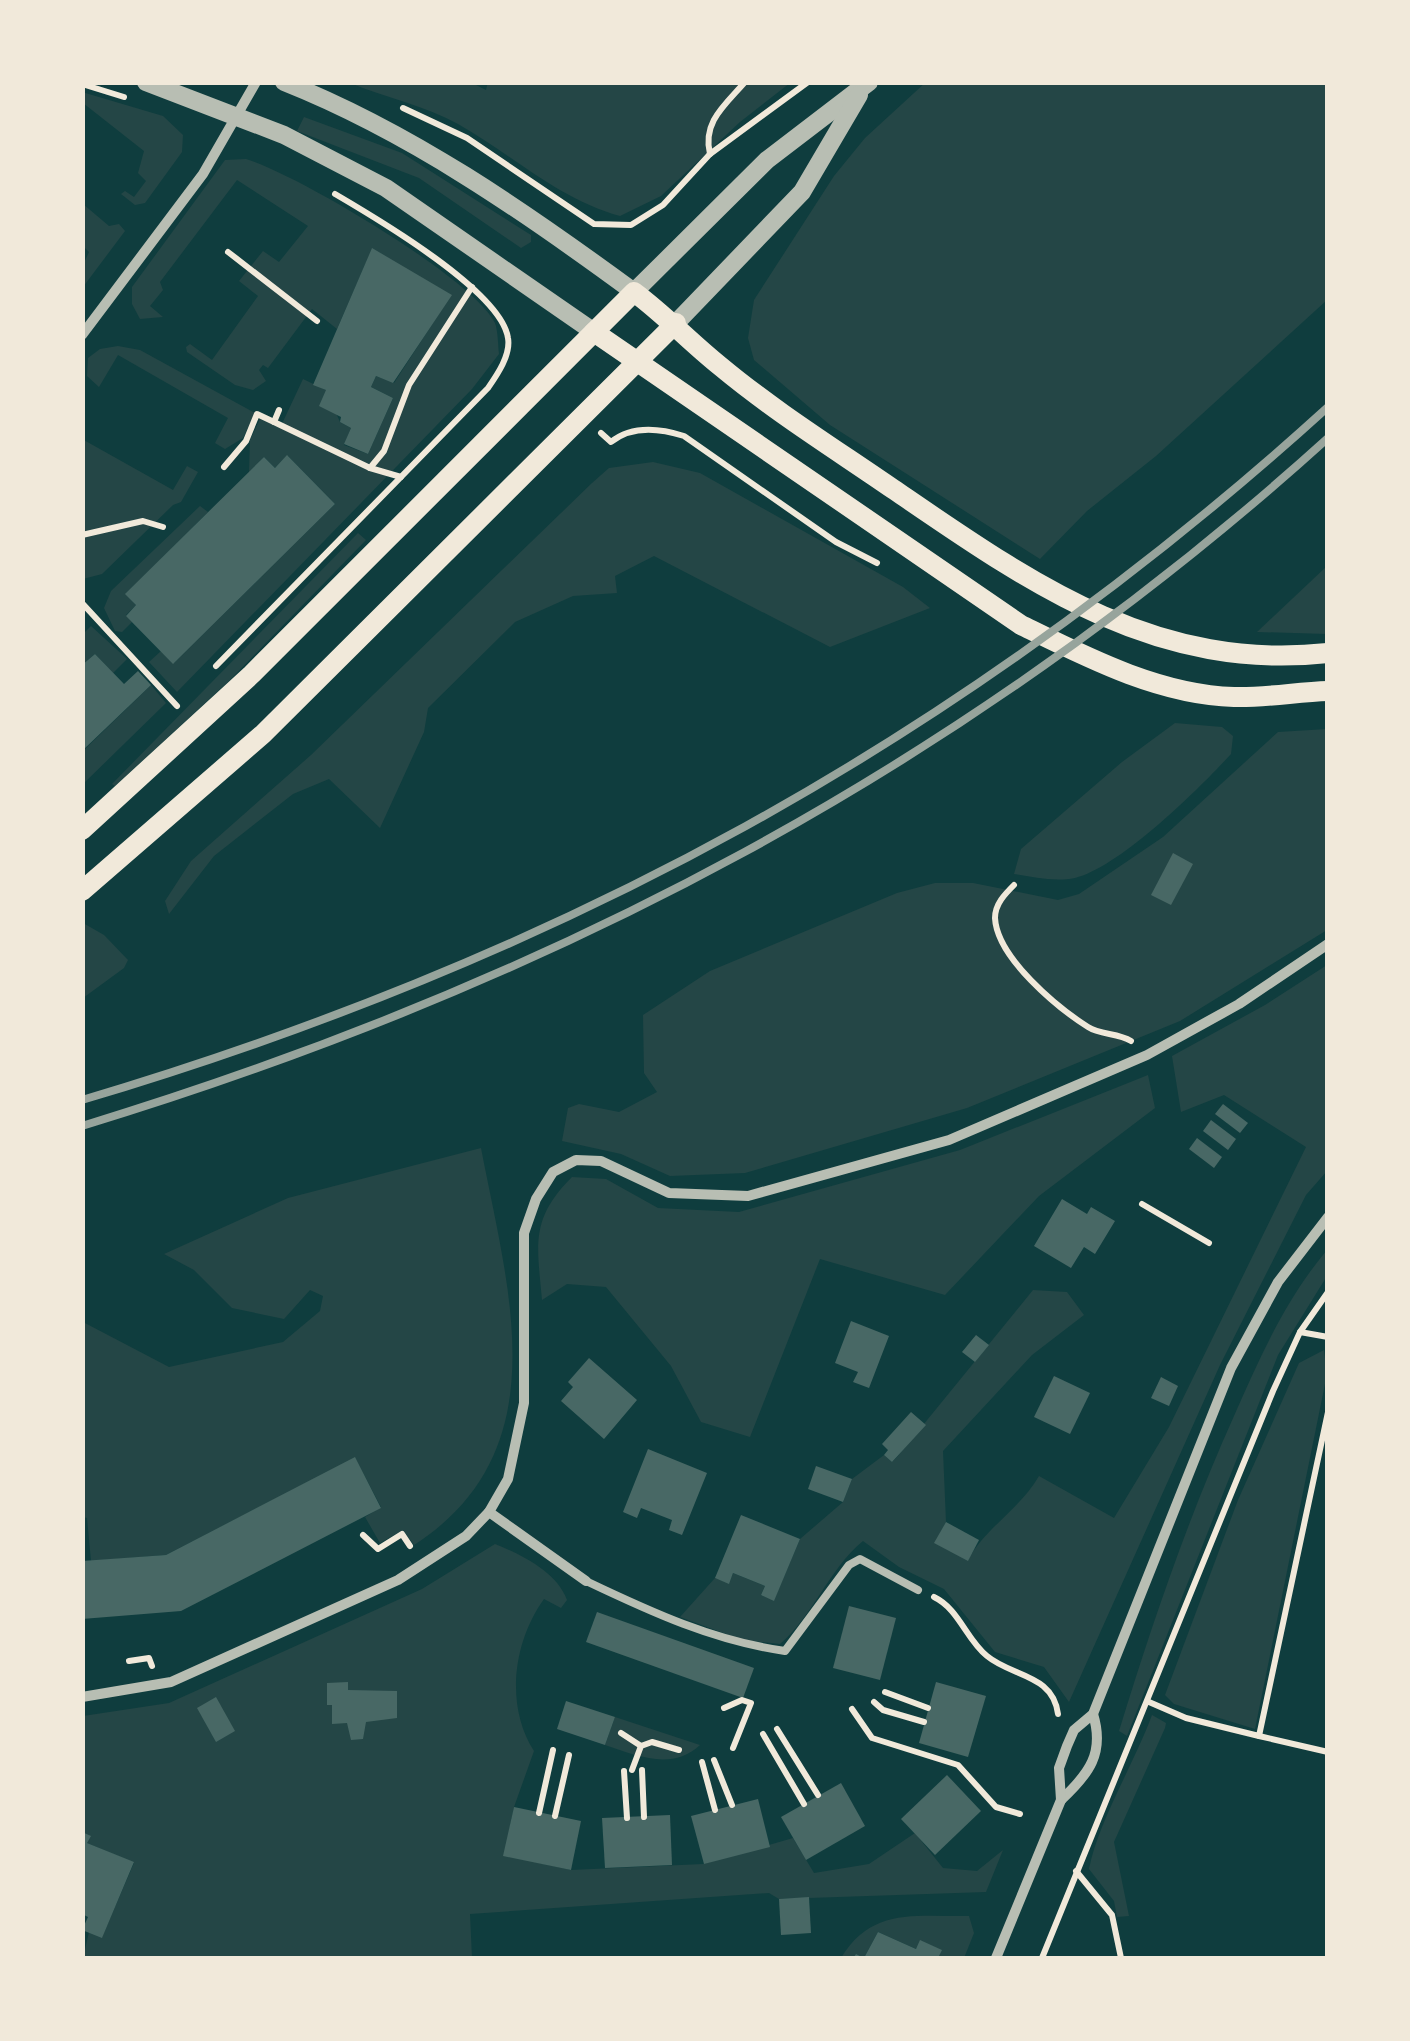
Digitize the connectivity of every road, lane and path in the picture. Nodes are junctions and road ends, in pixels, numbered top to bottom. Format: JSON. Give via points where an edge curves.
{"nodes":[{"id":1,"x":146,"y":82,"type":"edge"},
{"id":2,"x":256,"y":82,"type":"edge"},
{"id":3,"x":284,"y":82,"type":"edge"},
{"id":4,"x":745,"y":82,"type":"edge"},
{"id":5,"x":808,"y":82,"type":"edge"},
{"id":6,"x":82,"y":84,"type":"edge"},
{"id":7,"x":867,"y":84,"type":"edge"},
{"id":8,"x":132,"y":100,"type":"dead end"},
{"id":9,"x":238,"y":116,"type":"junction"},
{"id":10,"x":710,"y":154,"type":"junction"},
{"id":11,"x":330,"y":191,"type":"dead end"},
{"id":12,"x":594,"y":224,"type":"dead end"},
{"id":13,"x":228,"y":252,"type":"dead end"},
{"id":14,"x":472,"y":288,"type":"junction"},
{"id":15,"x":634,"y":292,"type":"junction"},
{"id":16,"x":317,"y":321,"type":"dead end"},
{"id":17,"x":676,"y":323,"type":"junction"},
{"id":18,"x":594,"y":332,"type":"junction"},
{"id":19,"x":82,"y":335,"type":"edge"},
{"id":20,"x":636,"y":362,"type":"junction"},
{"id":21,"x":279,"y":410,"type":"dead end"},
{"id":22,"x":274,"y":422,"type":"junction"},
{"id":23,"x":611,"y":442,"type":"dead end"},
{"id":24,"x":224,"y":466,"type":"dead end"},
{"id":25,"x":370,"y":468,"type":"junction"},
{"id":26,"x":400,"y":476,"type":"junction"},
{"id":27,"x":163,"y":526,"type":"dead end"},
{"id":28,"x":82,"y":535,"type":"edge"},
{"id":29,"x":894,"y":571,"type":"dead end"},
{"id":30,"x":82,"y":603,"type":"edge"},
{"id":31,"x":1328,"y":652,"type":"edge"},
{"id":32,"x":203,"y":679,"type":"dead end"},
{"id":33,"x":1328,"y":690,"type":"edge"},
{"id":34,"x":190,"y":692,"type":"dead end"},
{"id":35,"x":177,"y":706,"type":"junction"},
{"id":36,"x":164,"y":719,"type":"dead end"},
{"id":37,"x":82,"y":830,"type":"edge"},
{"id":38,"x":1014,"y":885,"type":"dead end"},
{"id":39,"x":82,"y":891,"type":"edge"},
{"id":40,"x":1328,"y":944,"type":"edge"},
{"id":41,"x":1148,"y":1054,"type":"junction"},
{"id":42,"x":1142,"y":1204,"type":"dead end"},
{"id":43,"x":1328,"y":1217,"type":"edge"},
{"id":44,"x":1210,"y":1243,"type":"dead end"},
{"id":45,"x":1328,"y":1292,"type":"edge"},
{"id":46,"x":1300,"y":1332,"type":"junction"},
{"id":47,"x":1328,"y":1337,"type":"edge"},
{"id":48,"x":1328,"y":1412,"type":"edge"},
{"id":49,"x":489,"y":1512,"type":"junction"},
{"id":50,"x":363,"y":1535,"type":"dead end"},
{"id":51,"x":413,"y":1552,"type":"dead end"},
{"id":52,"x":586,"y":1581,"type":"joint"},
{"id":53,"x":918,"y":1590,"type":"joint"},
{"id":54,"x":149,"y":1658,"type":"dead end"},
{"id":55,"x":129,"y":1661,"type":"dead end"},
{"id":56,"x":884,"y":1692,"type":"dead end"},
{"id":57,"x":82,"y":1697,"type":"edge"},
{"id":58,"x":874,"y":1702,"type":"dead end"},
{"id":59,"x":1149,"y":1702,"type":"junction"},
{"id":60,"x":724,"y":1708,"type":"dead end"},
{"id":61,"x":928,"y":1708,"type":"dead end"},
{"id":62,"x":852,"y":1710,"type":"dead end"},
{"id":63,"x":1093,"y":1714,"type":"junction"},
{"id":64,"x":924,"y":1722,"type":"dead end"},
{"id":65,"x":1055,"y":1727,"type":"dead end"},
{"id":66,"x":778,"y":1728,"type":"dead end"},
{"id":67,"x":621,"y":1733,"type":"dead end"},
{"id":68,"x":764,"y":1734,"type":"dead end"},
{"id":69,"x":1258,"y":1736,"type":"junction"},
{"id":70,"x":641,"y":1746,"type":"junction"},
{"id":71,"x":733,"y":1748,"type":"dead end"},
{"id":72,"x":554,"y":1750,"type":"dead end"},
{"id":73,"x":679,"y":1750,"type":"dead end"},
{"id":74,"x":1328,"y":1752,"type":"edge"},
{"id":75,"x":569,"y":1755,"type":"dead end"},
{"id":76,"x":714,"y":1760,"type":"dead end"},
{"id":77,"x":702,"y":1762,"type":"dead end"},
{"id":78,"x":642,"y":1770,"type":"dead end"},
{"id":79,"x":818,"y":1795,"type":"dead end"},
{"id":80,"x":1061,"y":1800,"type":"junction"},
{"id":81,"x":804,"y":1804,"type":"dead end"},
{"id":82,"x":732,"y":1805,"type":"dead end"},
{"id":83,"x":715,"y":1810,"type":"dead end"},
{"id":84,"x":539,"y":1813,"type":"dead end"},
{"id":85,"x":1020,"y":1814,"type":"dead end"},
{"id":86,"x":555,"y":1816,"type":"dead end"},
{"id":87,"x":644,"y":1817,"type":"dead end"},
{"id":88,"x":626,"y":1818,"type":"dead end"},
{"id":89,"x":1076,"y":1871,"type":"junction"},
{"id":90,"x":996,"y":1958,"type":"edge"},
{"id":91,"x":1042,"y":1958,"type":"edge"},
{"id":92,"x":1121,"y":1958,"type":"edge"}],
"edges":[{"from":1,"to":9,"type":"street"},
{"from":2,"to":9,"type":"street"},
{"from":3,"to":15,"type":"street","via":[[410,143]]},
{"from":4,"to":10,"type":"path","via":[[712,120]]},
{"from":5,"to":10,"type":"path"},
{"from":6,"to":8,"type":"path"},
{"from":7,"to":15,"type":"street","via":[[767,160]]},
{"from":7,"to":17,"type":"street","via":[[802,192]]},
{"from":9,"to":18,"type":"street","via":[[386,188]]},
{"from":9,"to":19,"type":"street","via":[[203,174]]},
{"from":10,"to":12,"type":"path","via":[[664,205],[630,225]]},
{"from":11,"to":14,"type":"path"},
{"from":13,"to":16,"type":"path"},
{"from":14,"to":25,"type":"path","via":[[409,385],[384,451]]},
{"from":14,"to":26,"type":"path","via":[[496,313],[508,348],[488,388]]},
{"from":15,"to":17,"type":"main road"},
{"from":15,"to":18,"type":"main road"},
{"from":17,"to":20,"type":"main road"},
{"from":17,"to":31,"type":"main road","via":[[718,365],[1049,592],[1178,645],[1247,657]]},
{"from":18,"to":20,"type":"main road"},
{"from":18,"to":37,"type":"main road","via":[[252,674]]},
{"from":20,"to":33,"type":"main road","via":[[1021,625],[1088,658],[1161,684],[1233,698]]},
{"from":20,"to":39,"type":"main road","via":[[264,734]]},
{"from":21,"to":22,"type":"path"},
{"from":22,"to":24,"type":"path","via":[[257,414],[246,441]]},
{"from":22,"to":25,"type":"path"},
{"from":23,"to":29,"type":"path","via":[[623,432],[684,436],[836,542]]},
{"from":25,"to":26,"type":"path"},
{"from":26,"to":32,"type":"path"},
{"from":27,"to":28,"type":"path","via":[[143,521]]},
{"from":30,"to":35,"type":"path"},
{"from":34,"to":35,"type":"path"},
{"from":35,"to":36,"type":"path"},
{"from":38,"to":41,"type":"path","via":[[1000,899],[995,918],[1008,950],[1048,1002],[1090,1030],[1127,1038]]},
{"from":40,"to":41,"type":"street"},
{"from":41,"to":49,"type":"street","via":[[949,1140],[748,1196],[669,1193],[601,1161],[576,1160],[553,1172],[524,1233],[524,1403],[508,1479]]},
{"from":42,"to":44,"type":"path"},
{"from":43,"to":63,"type":"street","via":[[1278,1282],[1231,1368]]},
{"from":45,"to":46,"type":"path"},
{"from":46,"to":47,"type":"path"},
{"from":46,"to":59,"type":"path"},
{"from":48,"to":69,"type":"path"},
{"from":49,"to":52,"type":"street"},
{"from":49,"to":57,"type":"street","via":[[466,1536],[398,1580],[171,1682]]},
{"from":50,"to":51,"type":"path","via":[[378,1549],[402,1534]]},
{"from":52,"to":53,"type":"lane","via":[[738,1645],[786,1651],[860,1558]]},
{"from":53,"to":65,"type":"path","via":[[942,1601],[986,1656],[1037,1680],[1057,1705]]},
{"from":54,"to":55,"type":"path"},
{"from":56,"to":61,"type":"path"},
{"from":58,"to":64,"type":"path"},
{"from":59,"to":69,"type":"path"},
{"from":59,"to":89,"type":"path"},
{"from":60,"to":71,"type":"path","via":[[750,1702]]},
{"from":62,"to":85,"type":"path","via":[[872,1738],[958,1765],[996,1807]]},
{"from":63,"to":80,"type":"street","via":[[1074,1730],[1063,1757]]},
{"from":63,"to":80,"type":"street","via":[[1097,1748],[1084,1779]]},
{"from":66,"to":79,"type":"path"},
{"from":67,"to":70,"type":"path"},
{"from":68,"to":81,"type":"path"},
{"from":69,"to":74,"type":"path"},
{"from":70,"to":73,"type":"path","via":[[652,1742]]},
{"from":70,"to":88,"type":"path","via":[[628,1770]]},
{"from":72,"to":84,"type":"path"},
{"from":75,"to":86,"type":"path"},
{"from":76,"to":82,"type":"path"},
{"from":77,"to":83,"type":"path"},
{"from":78,"to":87,"type":"path"},
{"from":80,"to":90,"type":"street"},
{"from":89,"to":91,"type":"path"},
{"from":89,"to":92,"type":"path","via":[[1112,1915]]}]}
